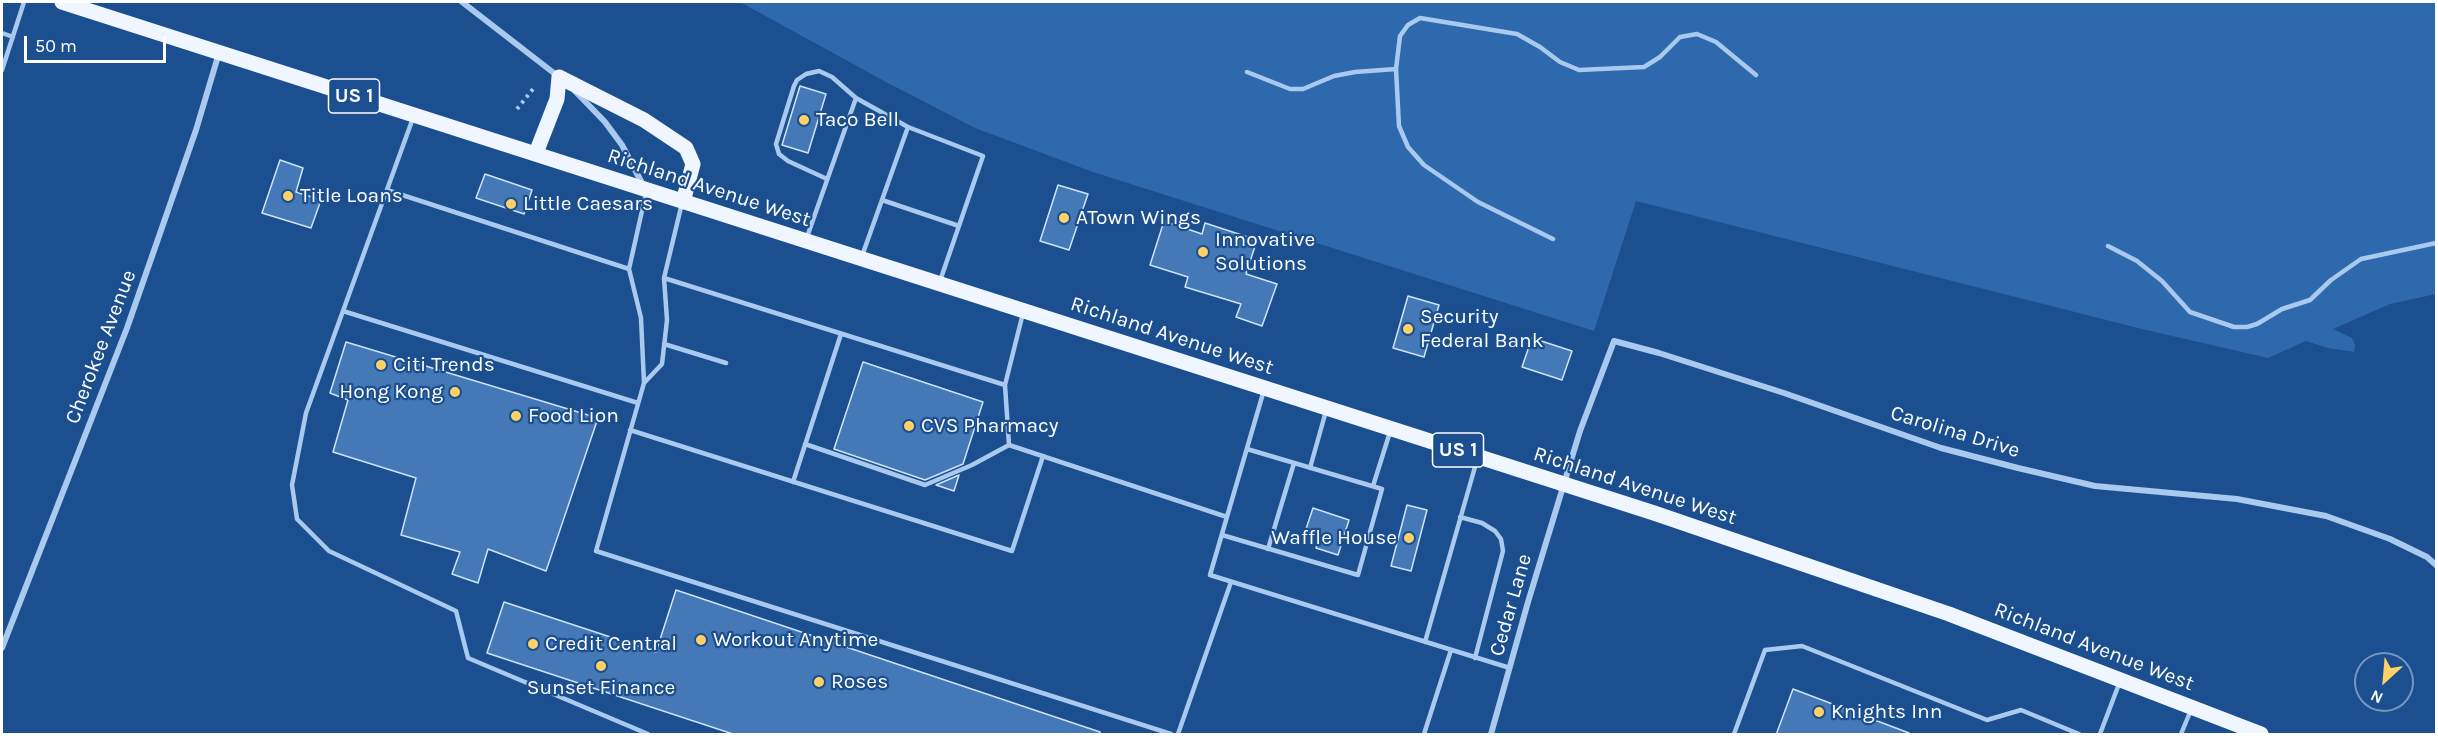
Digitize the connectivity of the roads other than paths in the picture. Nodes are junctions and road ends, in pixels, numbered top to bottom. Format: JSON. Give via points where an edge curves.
{"nodes":[{"id":1,"x":24,"y":2,"type":"edge"},
{"id":2,"x":62,"y":2,"type":"edge"},
{"id":3,"x":462,"y":2,"type":"edge"},
{"id":4,"x":2,"y":33,"type":"edge"},
{"id":5,"x":13,"y":37,"type":"junction"},
{"id":6,"x":219,"y":53,"type":"junction"},
{"id":7,"x":1396,"y":69,"type":"junction"},
{"id":8,"x":2,"y":70,"type":"edge"},
{"id":9,"x":1247,"y":72,"type":"dead end"},
{"id":10,"x":1756,"y":75,"type":"dead end"},
{"id":11,"x":559,"y":77,"type":"junction"},
{"id":12,"x":856,"y":98,"type":"junction"},
{"id":13,"x":414,"y":115,"type":"junction"},
{"id":14,"x":908,"y":128,"type":"junction"},
{"id":15,"x":537,"y":153,"type":"junction"},
{"id":16,"x":827,"y":179,"type":"junction"},
{"id":17,"x":387,"y":190,"type":"junction"},
{"id":18,"x":646,"y":190,"type":"junction"},
{"id":19,"x":882,"y":200,"type":"junction"},
{"id":20,"x":683,"y":202,"type":"junction"},
{"id":21,"x":959,"y":226,"type":"junction"},
{"id":22,"x":1553,"y":239,"type":"dead end"},
{"id":23,"x":806,"y":241,"type":"junction"},
{"id":24,"x":2436,"y":243,"type":"edge"},
{"id":25,"x":2108,"y":246,"type":"dead end"},
{"id":26,"x":861,"y":259,"type":"junction"},
{"id":27,"x":629,"y":269,"type":"junction"},
{"id":28,"x":664,"y":279,"type":"junction"},
{"id":29,"x":940,"y":283,"type":"junction"},
{"id":30,"x":1024,"y":310,"type":"junction"},
{"id":31,"x":343,"y":311,"type":"junction"},
{"id":32,"x":841,"y":334,"type":"junction"},
{"id":33,"x":664,"y":344,"type":"junction"},
{"id":34,"x":726,"y":363,"type":"dead end"},
{"id":35,"x":644,"y":383,"type":"junction"},
{"id":36,"x":1005,"y":385,"type":"junction"},
{"id":37,"x":1264,"y":389,"type":"junction"},
{"id":38,"x":638,"y":403,"type":"junction"},
{"id":39,"x":1327,"y":409,"type":"junction"},
{"id":40,"x":1391,"y":429,"type":"junction"},
{"id":41,"x":630,"y":430,"type":"junction"},
{"id":42,"x":805,"y":444,"type":"junction"},
{"id":43,"x":1009,"y":445,"type":"junction"},
{"id":44,"x":1247,"y":449,"type":"junction"},
{"id":45,"x":1043,"y":456,"type":"junction"},
{"id":46,"x":1478,"y":457,"type":"junction"},
{"id":47,"x":1294,"y":463,"type":"junction"},
{"id":48,"x":1310,"y":468,"type":"junction"},
{"id":49,"x":793,"y":482,"type":"junction"},
{"id":50,"x":1565,"y":485,"type":"junction"},
{"id":51,"x":1373,"y":486,"type":"junction"},
{"id":52,"x":1227,"y":517,"type":"junction"},
{"id":53,"x":1460,"y":517,"type":"junction"},
{"id":54,"x":1222,"y":535,"type":"junction"},
{"id":55,"x":1268,"y":549,"type":"junction"},
{"id":56,"x":2436,"y":565,"type":"edge"},
{"id":57,"x":1231,"y":582,"type":"junction"},
{"id":58,"x":1425,"y":642,"type":"junction"},
{"id":59,"x":2,"y":648,"type":"edge"},
{"id":60,"x":1451,"y":650,"type":"junction"},
{"id":61,"x":1475,"y":658,"type":"junction"},
{"id":62,"x":1510,"y":668,"type":"junction"},
{"id":63,"x":2121,"y":680,"type":"junction"},
{"id":64,"x":2192,"y":708,"type":"junction"},
{"id":65,"x":648,"y":735,"type":"edge"},
{"id":66,"x":1172,"y":735,"type":"edge"},
{"id":67,"x":1178,"y":735,"type":"edge"},
{"id":68,"x":1424,"y":735,"type":"edge"},
{"id":69,"x":1491,"y":735,"type":"edge"},
{"id":70,"x":1734,"y":735,"type":"edge"},
{"id":71,"x":2079,"y":735,"type":"edge"},
{"id":72,"x":2100,"y":735,"type":"edge"},
{"id":73,"x":2181,"y":735,"type":"edge"},
{"id":74,"x":2262,"y":735,"type":"edge"}],
"edges":[{"from":1,"to":5,"type":"lane"},
{"from":2,"to":6,"type":"main road","name":"Richland Avenue West","number":"US 1"},
{"from":3,"to":11,"type":"street"},
{"from":4,"to":5,"type":"lane"},
{"from":5,"to":8,"type":"lane"},
{"from":6,"to":13,"type":"main road","name":"Richland Avenue West","number":"US 1"},
{"from":6,"to":59,"type":"street","name":"Cherokee Avenue","via":[[131,318]]},
{"from":7,"to":9,"type":"lane","via":[[1334,76],[1303,89],[1290,89]]},
{"from":7,"to":10,"type":"lane","via":[[1400,36],[1420,18],[1517,34],[1580,70],[1644,67],[1680,37],[1697,34],[1716,42]]},
{"from":7,"to":22,"type":"lane","via":[[1399,126],[1408,147],[1424,165],[1478,202]]},
{"from":11,"to":15,"type":"main road","via":[[557,99]]},
{"from":11,"to":18,"type":"street","via":[[605,122]]},
{"from":11,"to":20,"type":"main road","via":[[644,120],[686,148],[693,164]]},
{"from":12,"to":14,"type":"lane"},
{"from":12,"to":16,"type":"lane"},
{"from":12,"to":16,"type":"lane","via":[[819,71],[806,74],[794,86],[777,139],[778,154]]},
{"from":13,"to":15,"type":"main road","name":"Richland Avenue West","number":"US 1"},
{"from":13,"to":17,"type":"lane"},
{"from":14,"to":19,"type":"lane"},
{"from":14,"to":21,"type":"lane","via":[[983,156]]},
{"from":15,"to":18,"type":"main road","name":"Richland Avenue West","number":"US 1"},
{"from":16,"to":23,"type":"lane"},
{"from":17,"to":27,"type":"lane"},
{"from":17,"to":31,"type":"lane"},
{"from":18,"to":20,"type":"main road","name":"Richland Avenue West","number":"US 1"},
{"from":18,"to":27,"type":"lane"},
{"from":19,"to":21,"type":"lane"},
{"from":19,"to":26,"type":"lane"},
{"from":20,"to":23,"type":"main road","name":"Richland Avenue West","number":"US 1"},
{"from":20,"to":28,"type":"lane"},
{"from":21,"to":29,"type":"lane"},
{"from":23,"to":26,"type":"main road","name":"Richland Avenue West","number":"US 1"},
{"from":24,"to":25,"type":"lane","via":[[2361,259],[2310,300],[2247,327],[2234,327],[2190,312],[2146,268]]},
{"from":26,"to":29,"type":"main road","name":"Richland Avenue West","number":"US 1"},
{"from":27,"to":35,"type":"lane","via":[[642,318]]},
{"from":28,"to":32,"type":"lane"},
{"from":28,"to":33,"type":"lane"},
{"from":29,"to":30,"type":"main road","name":"Richland Avenue West","number":"US 1"},
{"from":30,"to":36,"type":"lane"},
{"from":30,"to":37,"type":"main road","name":"Richland Avenue West","number":"US 1"},
{"from":31,"to":38,"type":"lane"},
{"from":31,"to":65,"type":"lane","via":[[306,413],[292,485],[297,519],[329,551],[456,611],[468,658]]},
{"from":32,"to":36,"type":"lane"},
{"from":32,"to":42,"type":"lane"},
{"from":33,"to":34,"type":"lane"},
{"from":33,"to":35,"type":"lane","via":[[662,364]]},
{"from":35,"to":38,"type":"lane"},
{"from":36,"to":43,"type":"lane"},
{"from":37,"to":39,"type":"main road","name":"Richland Avenue West","number":"US 1"},
{"from":37,"to":44,"type":"lane"},
{"from":38,"to":41,"type":"lane"},
{"from":39,"to":40,"type":"main road","name":"Richland Avenue West","number":"US 1"},
{"from":39,"to":48,"type":"lane"},
{"from":40,"to":46,"type":"main road","name":"Richland Avenue West","number":"US 1"},
{"from":40,"to":51,"type":"lane"},
{"from":41,"to":49,"type":"lane"},
{"from":41,"to":66,"type":"lane","via":[[596,551]]},
{"from":42,"to":43,"type":"lane","via":[[925,485]]},
{"from":42,"to":49,"type":"lane"},
{"from":43,"to":45,"type":"lane"},
{"from":44,"to":47,"type":"lane"},
{"from":44,"to":52,"type":"lane"},
{"from":45,"to":49,"type":"lane","via":[[1012,551]]},
{"from":45,"to":52,"type":"lane"},
{"from":46,"to":50,"type":"main road","name":"Richland Avenue West","number":"US 1"},
{"from":46,"to":53,"type":"lane"},
{"from":47,"to":48,"type":"lane"},
{"from":47,"to":55,"type":"lane"},
{"from":48,"to":51,"type":"lane"},
{"from":50,"to":56,"type":"street","name":"Carolina Drive","via":[[1580,431],[1614,341],[1784,393],[1941,448],[2018,468],[2095,486],[2237,499],[2326,516],[2390,539]]},
{"from":50,"to":62,"type":"street","name":"Cedar Lane"},
{"from":50,"to":63,"type":"main road","name":"Richland Avenue West","number":"US 1","via":[[1949,614]]},
{"from":51,"to":55,"type":"lane","via":[[1382,489],[1358,575]]},
{"from":52,"to":54,"type":"lane"},
{"from":53,"to":58,"type":"lane"},
{"from":53,"to":61,"type":"lane","via":[[1495,531],[1503,551]]},
{"from":54,"to":55,"type":"lane"},
{"from":54,"to":57,"type":"lane","via":[[1210,575]]},
{"from":57,"to":58,"type":"lane"},
{"from":57,"to":67,"type":"lane"},
{"from":58,"to":60,"type":"lane"},
{"from":60,"to":61,"type":"lane"},
{"from":60,"to":68,"type":"lane"},
{"from":61,"to":62,"type":"lane"},
{"from":62,"to":69,"type":"street","name":"Cedar Lane"},
{"from":63,"to":64,"type":"main road","name":"Richland Avenue West","number":"US 1"},
{"from":63,"to":72,"type":"lane"},
{"from":64,"to":73,"type":"lane"},
{"from":64,"to":74,"type":"main road","name":"Richland Avenue West","number":"US 1"},
{"from":70,"to":71,"type":"lane","via":[[1766,650],[1802,646],[1987,720],[2021,710]]}]}
